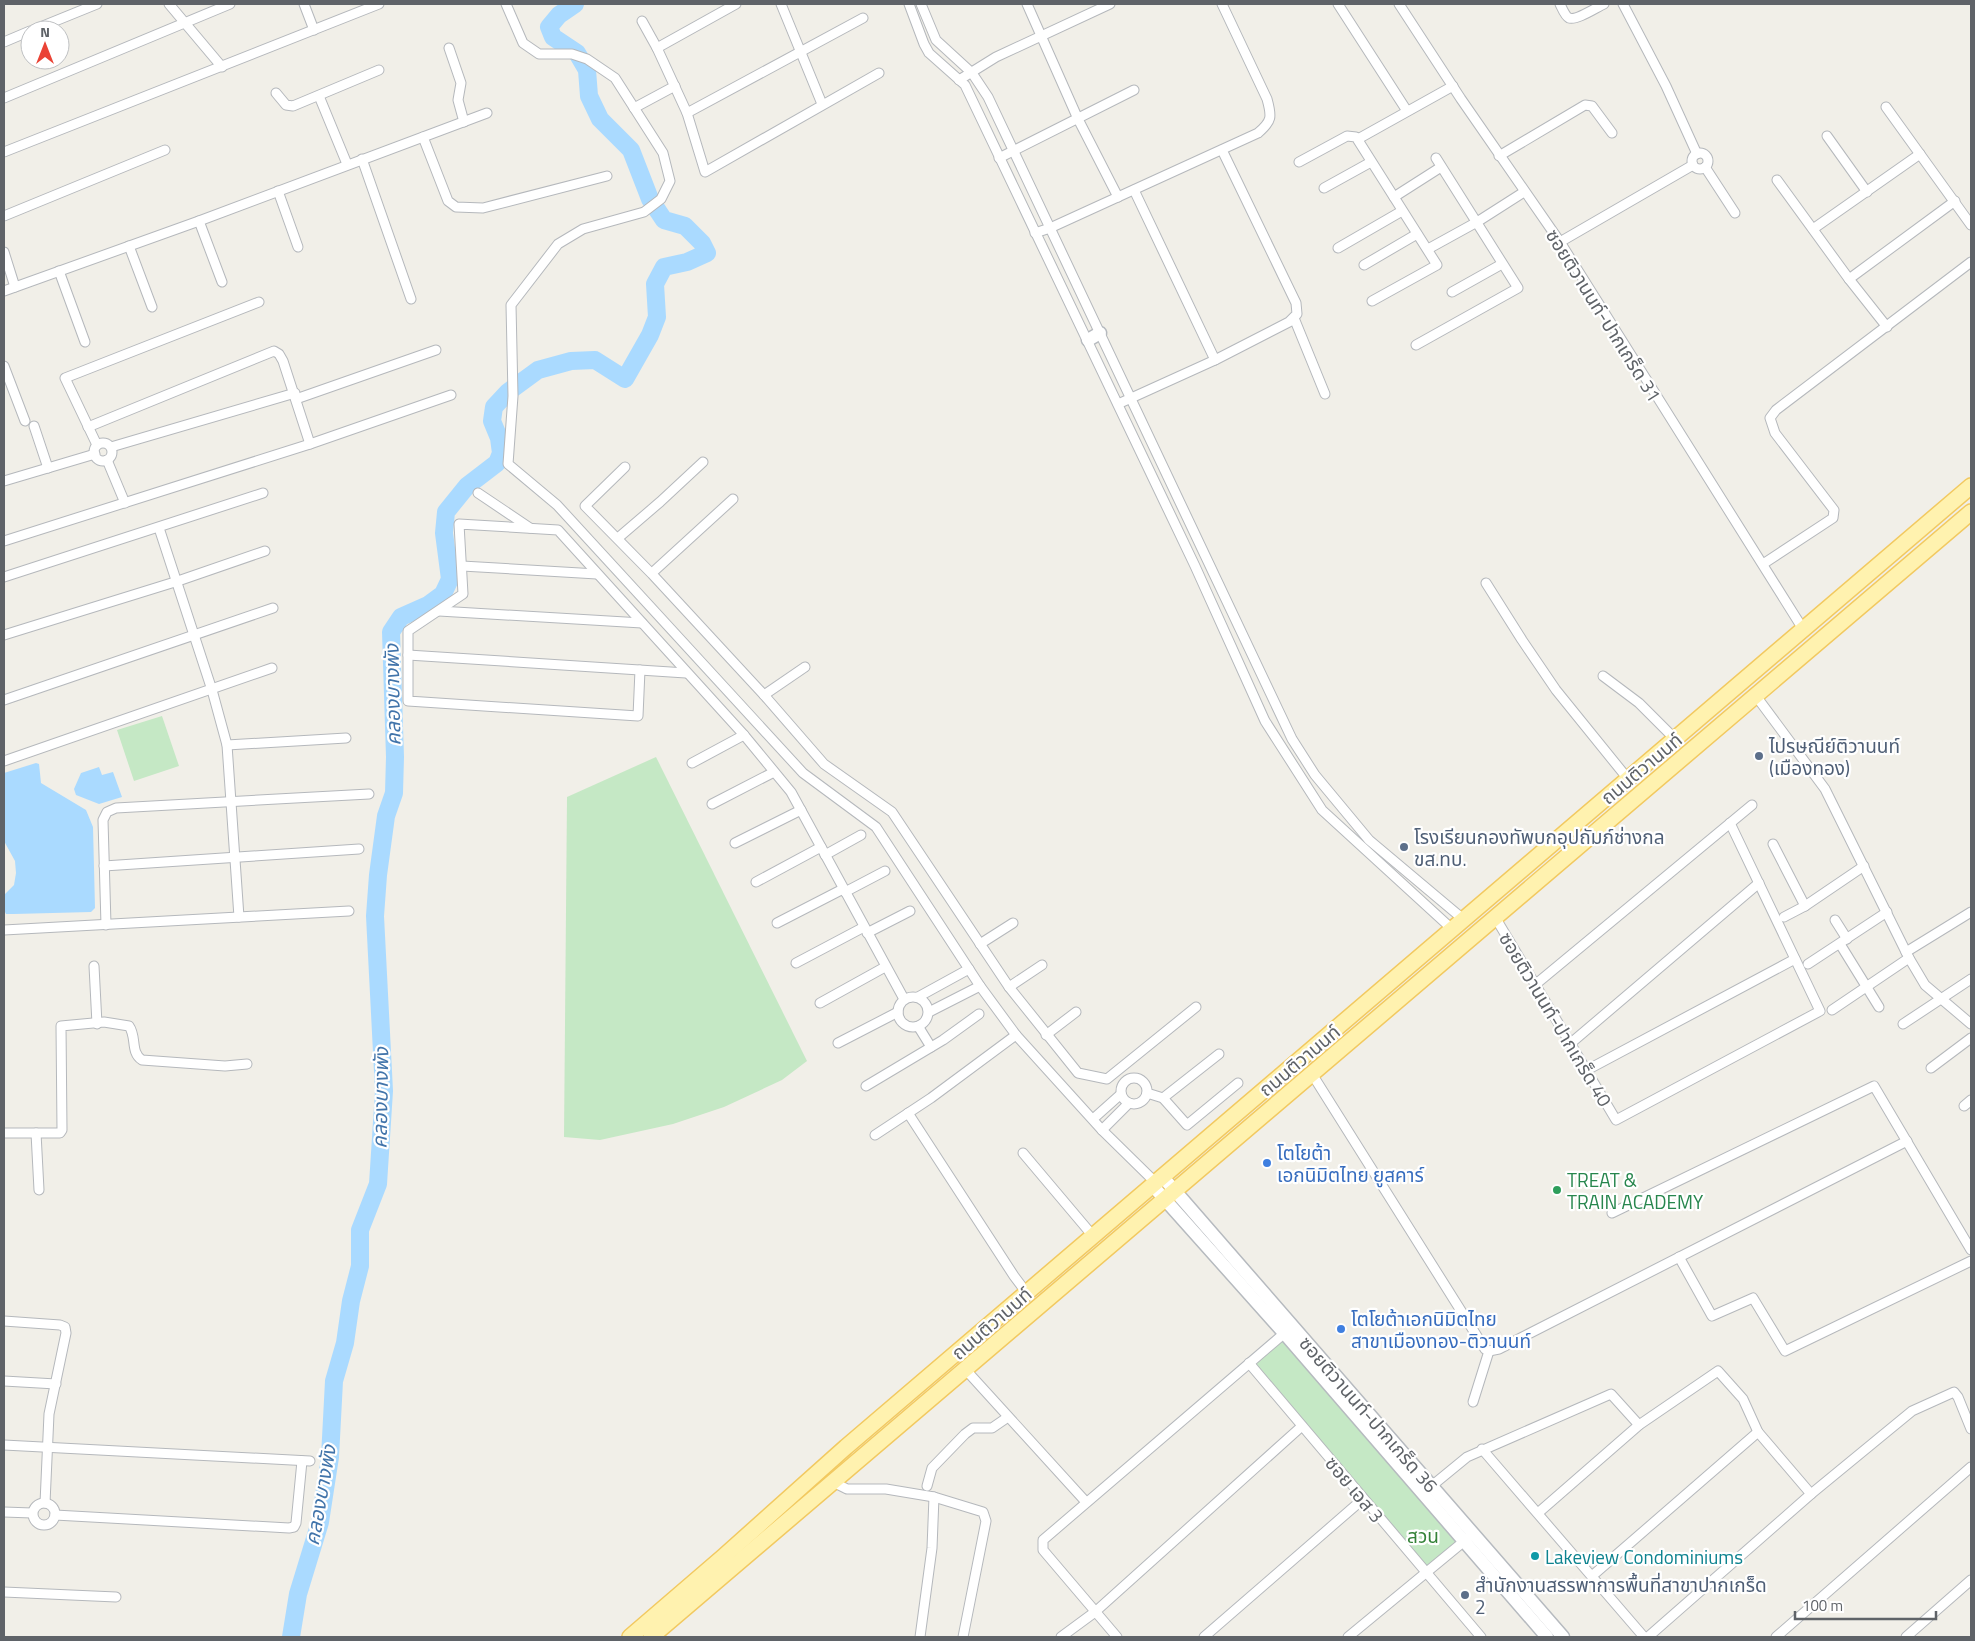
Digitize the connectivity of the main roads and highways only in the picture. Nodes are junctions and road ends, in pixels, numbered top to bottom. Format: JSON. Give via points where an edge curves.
{"nodes":[{"id":1,"x":1971,"y":486,"type":"edge"},
{"id":2,"x":1971,"y":512,"type":"edge"},
{"id":3,"x":1803,"y":629,"type":"junction"},
{"id":4,"x":1815,"y":645,"type":"junction"},
{"id":5,"x":1461,"y":921,"type":"junction"},
{"id":6,"x":1479,"y":931,"type":"junction"},
{"id":7,"x":722,"y":1568,"type":"junction"},
{"id":8,"x":630,"y":1637,"type":"edge"},
{"id":9,"x":651,"y":1637,"type":"edge"}],
"edges":[{"from":1,"to":3,"type":"main road","name":"ถนนติวานนท์"},
{"from":2,"to":4,"type":"main road","name":"ถนนติวานนท์"},
{"from":3,"to":4,"type":"main road"},
{"from":3,"to":5,"type":"main road","name":"ถนนติวานนท์"},
{"from":4,"to":6,"type":"main road","name":"ถนนติวานนท์"},
{"from":5,"to":6,"type":"main road"},
{"from":5,"to":7,"type":"main road","name":"ถนนติวานนท์","via":[[846,1447]]},
{"from":6,"to":7,"type":"main road","name":"ถนนติวานนท์","via":[[833,1482]]},
{"from":7,"to":8,"type":"main road","name":"ถนนติวานนท์"},
{"from":7,"to":9,"type":"main road","name":"ถนนติวานนท์"}]}
